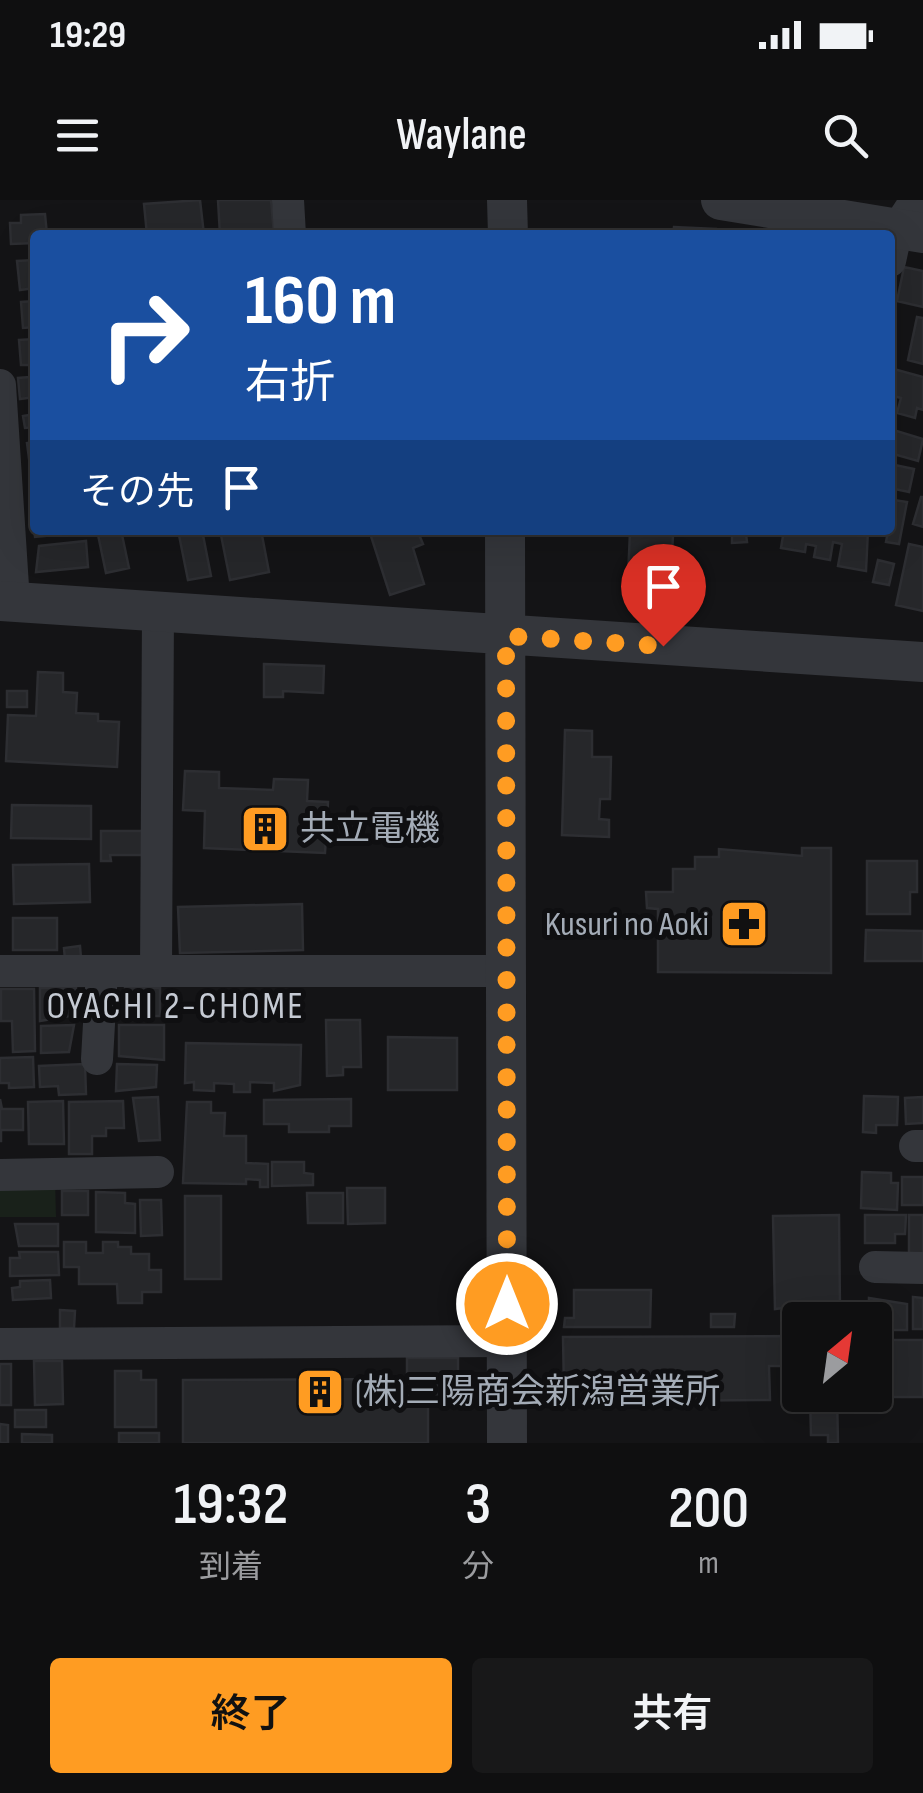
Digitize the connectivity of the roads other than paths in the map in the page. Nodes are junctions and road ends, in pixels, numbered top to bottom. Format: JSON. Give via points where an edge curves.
{"nodes":[{"id":1,"x":288,"y":200,"type":"edge"},
{"id":2,"x":507,"y":200,"type":"edge"},
{"id":3,"x":721,"y":200,"type":"edge"},
{"id":4,"x":290,"y":230,"type":"edge"},
{"id":5,"x":508,"y":230,"type":"edge"},
{"id":6,"x":907,"y":231,"type":"edge"},
{"id":7,"x":0,"y":385,"type":"edge"},
{"id":8,"x":2,"y":445,"type":"edge"},
{"id":9,"x":505,"y":535,"type":"edge"},
{"id":10,"x":7,"y":601,"type":"edge"},
{"id":11,"x":158,"y":612,"type":"junction"},
{"id":12,"x":506,"y":636,"type":"junction"},
{"id":13,"x":923,"y":662,"type":"edge"},
{"id":14,"x":0,"y":971,"type":"edge"},
{"id":15,"x":102,"y":971,"type":"junction"},
{"id":16,"x":156,"y":971,"type":"junction"},
{"id":17,"x":506,"y":971,"type":"junction"},
{"id":18,"x":97,"y":1060,"type":"dead end"},
{"id":19,"x":158,"y":1172,"type":"dead end"},
{"id":20,"x":0,"y":1175,"type":"edge"},
{"id":21,"x":875,"y":1267,"type":"dead end"},
{"id":22,"x":923,"y":1268,"type":"edge"},
{"id":23,"x":507,"y":1342,"type":"junction"},
{"id":24,"x":0,"y":1344,"type":"edge"},
{"id":25,"x":507,"y":1443,"type":"edge"}],
"edges":[{"from":1,"to":4,"type":"street"},
{"from":2,"to":5,"type":"street"},
{"from":3,"to":6,"type":"street"},
{"from":7,"to":8,"type":"street"},
{"from":8,"to":10,"type":"street"},
{"from":9,"to":12,"type":"street"},
{"from":10,"to":11,"type":"street"},
{"from":11,"to":12,"type":"street"},
{"from":11,"to":16,"type":"street"},
{"from":12,"to":13,"type":"street"},
{"from":12,"to":17,"type":"street"},
{"from":14,"to":15,"type":"street"},
{"from":15,"to":16,"type":"street"},
{"from":15,"to":18,"type":"street"},
{"from":16,"to":17,"type":"street"},
{"from":17,"to":23,"type":"street"},
{"from":19,"to":20,"type":"street"},
{"from":21,"to":22,"type":"street"},
{"from":23,"to":24,"type":"street"},
{"from":23,"to":25,"type":"street"}]}
